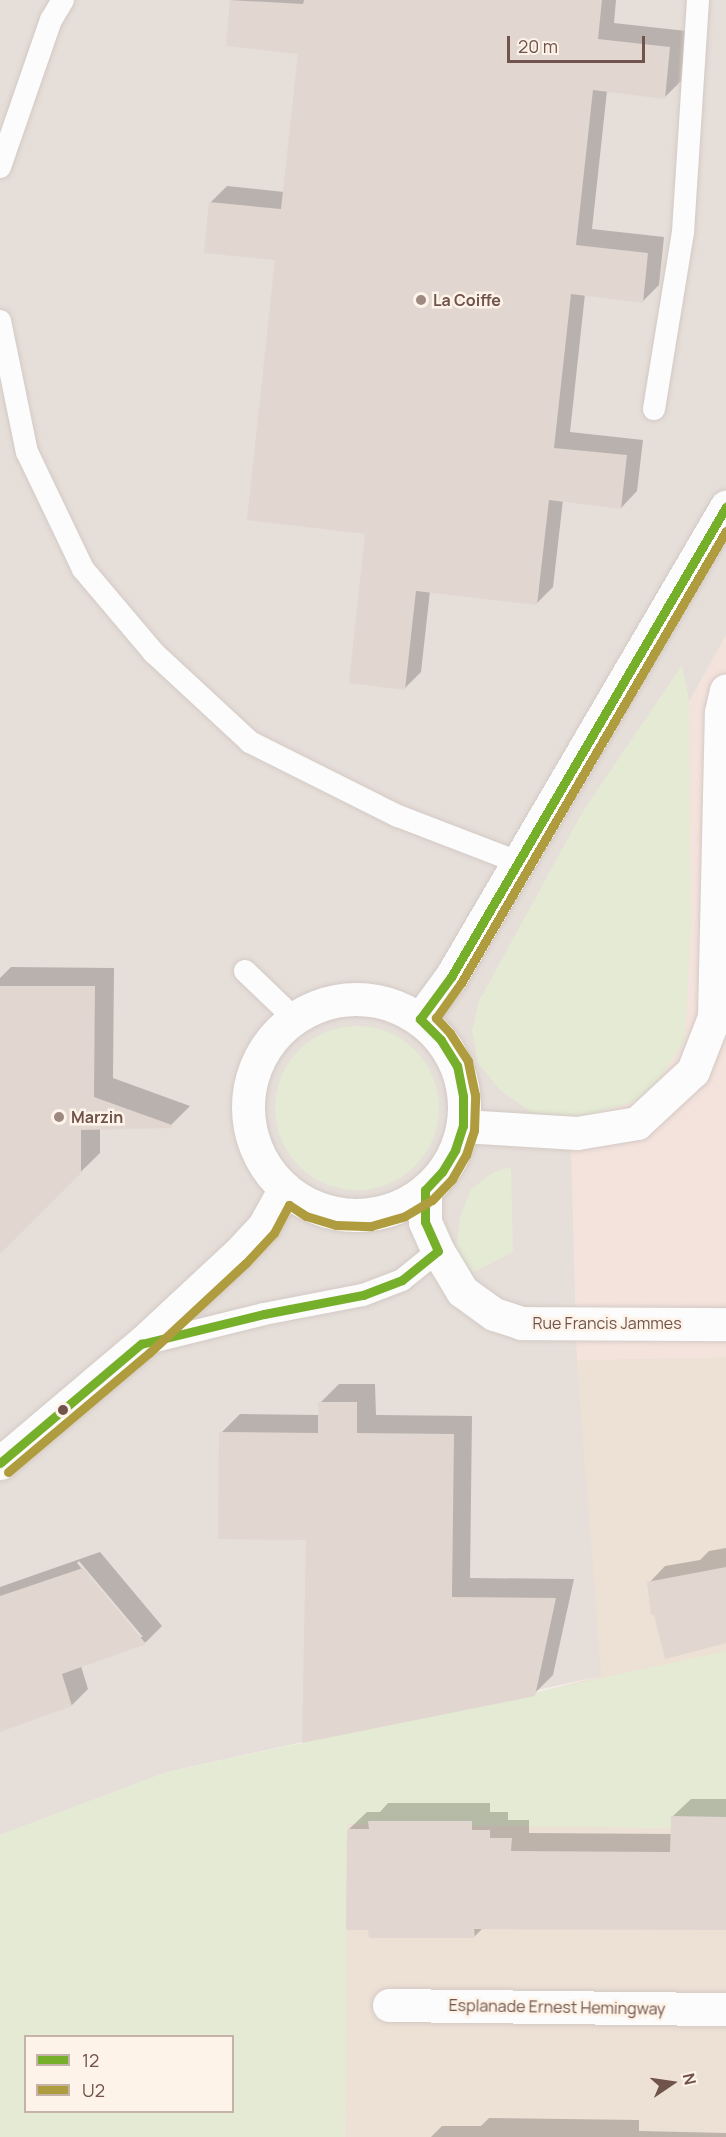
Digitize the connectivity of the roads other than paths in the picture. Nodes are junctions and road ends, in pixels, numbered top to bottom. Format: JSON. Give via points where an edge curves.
{"nodes":[{"id":1,"x":63,"y":0,"type":"edge"},
{"id":2,"x":698,"y":0,"type":"edge"},
{"id":3,"x":0,"y":167,"type":"edge"},
{"id":4,"x":0,"y":321,"type":"edge"},
{"id":5,"x":654,"y":409,"type":"dead end"},
{"id":6,"x":726,"y":507,"type":"edge"},
{"id":7,"x":726,"y":691,"type":"edge"},
{"id":8,"x":518,"y":862,"type":"junction"},
{"id":9,"x":721,"y":940,"type":"edge"},
{"id":10,"x":245,"y":971,"type":"dead end"},
{"id":11,"x":294,"y":1018,"type":"junction"},
{"id":12,"x":420,"y":1019,"type":"junction"},
{"id":13,"x":463,"y":1126,"type":"junction"},
{"id":14,"x":285,"y":1188,"type":"junction"},
{"id":15,"x":425,"y":1190,"type":"junction"},
{"id":16,"x":438,"y":1251,"type":"junction"},
{"id":17,"x":726,"y":1324,"type":"edge"},
{"id":18,"x":141,"y":1344,"type":"junction"},
{"id":19,"x":0,"y":1463,"type":"edge"},
{"id":20,"x":389,"y":2005,"type":"dead end"},
{"id":21,"x":726,"y":2009,"type":"edge"}],
"edges":[{"from":1,"to":3,"type":"lane","via":[[51,20]]},
{"from":2,"to":5,"type":"lane","via":[[683,232]]},
{"from":4,"to":8,"type":"lane","via":[[27,452],[83,569],[154,653],[250,742],[398,816]]},
{"from":6,"to":8,"type":"street"},
{"from":7,"to":9,"type":"street","via":[[721,712]]},
{"from":8,"to":12,"type":"street","via":[[451,977]]},
{"from":9,"to":13,"type":"street","via":[[714,1017],[693,1071],[637,1123],[577,1134]]},
{"from":10,"to":11,"type":"lane"},
{"from":11,"to":12,"type":"street","via":[[324,1003],[357,998],[390,1004]]},
{"from":11,"to":14,"type":"street","via":[[270,1040],[255,1068],[248,1100],[251,1133],[264,1162]]},
{"from":12,"to":13,"type":"street","via":[[441,1040],[457,1066]]},
{"from":13,"to":15,"type":"street","via":[[456,1150]]},
{"from":14,"to":15,"type":"street","via":[[310,1204],[339,1213],[369,1214],[399,1206]]},
{"from":14,"to":18,"type":"street","via":[[264,1226],[245,1247]]},
{"from":15,"to":16,"type":"street","name":"Rue Francis Jammes","via":[[425,1222]]},
{"from":16,"to":17,"type":"street","name":"Rue Francis Jammes","via":[[462,1291],[494,1314],[521,1323]]},
{"from":16,"to":18,"type":"lane","via":[[402,1280],[363,1295]]},
{"from":18,"to":19,"type":"street"},
{"from":20,"to":21,"type":"street","name":"Esplanade Ernest Hemingway"}]}
